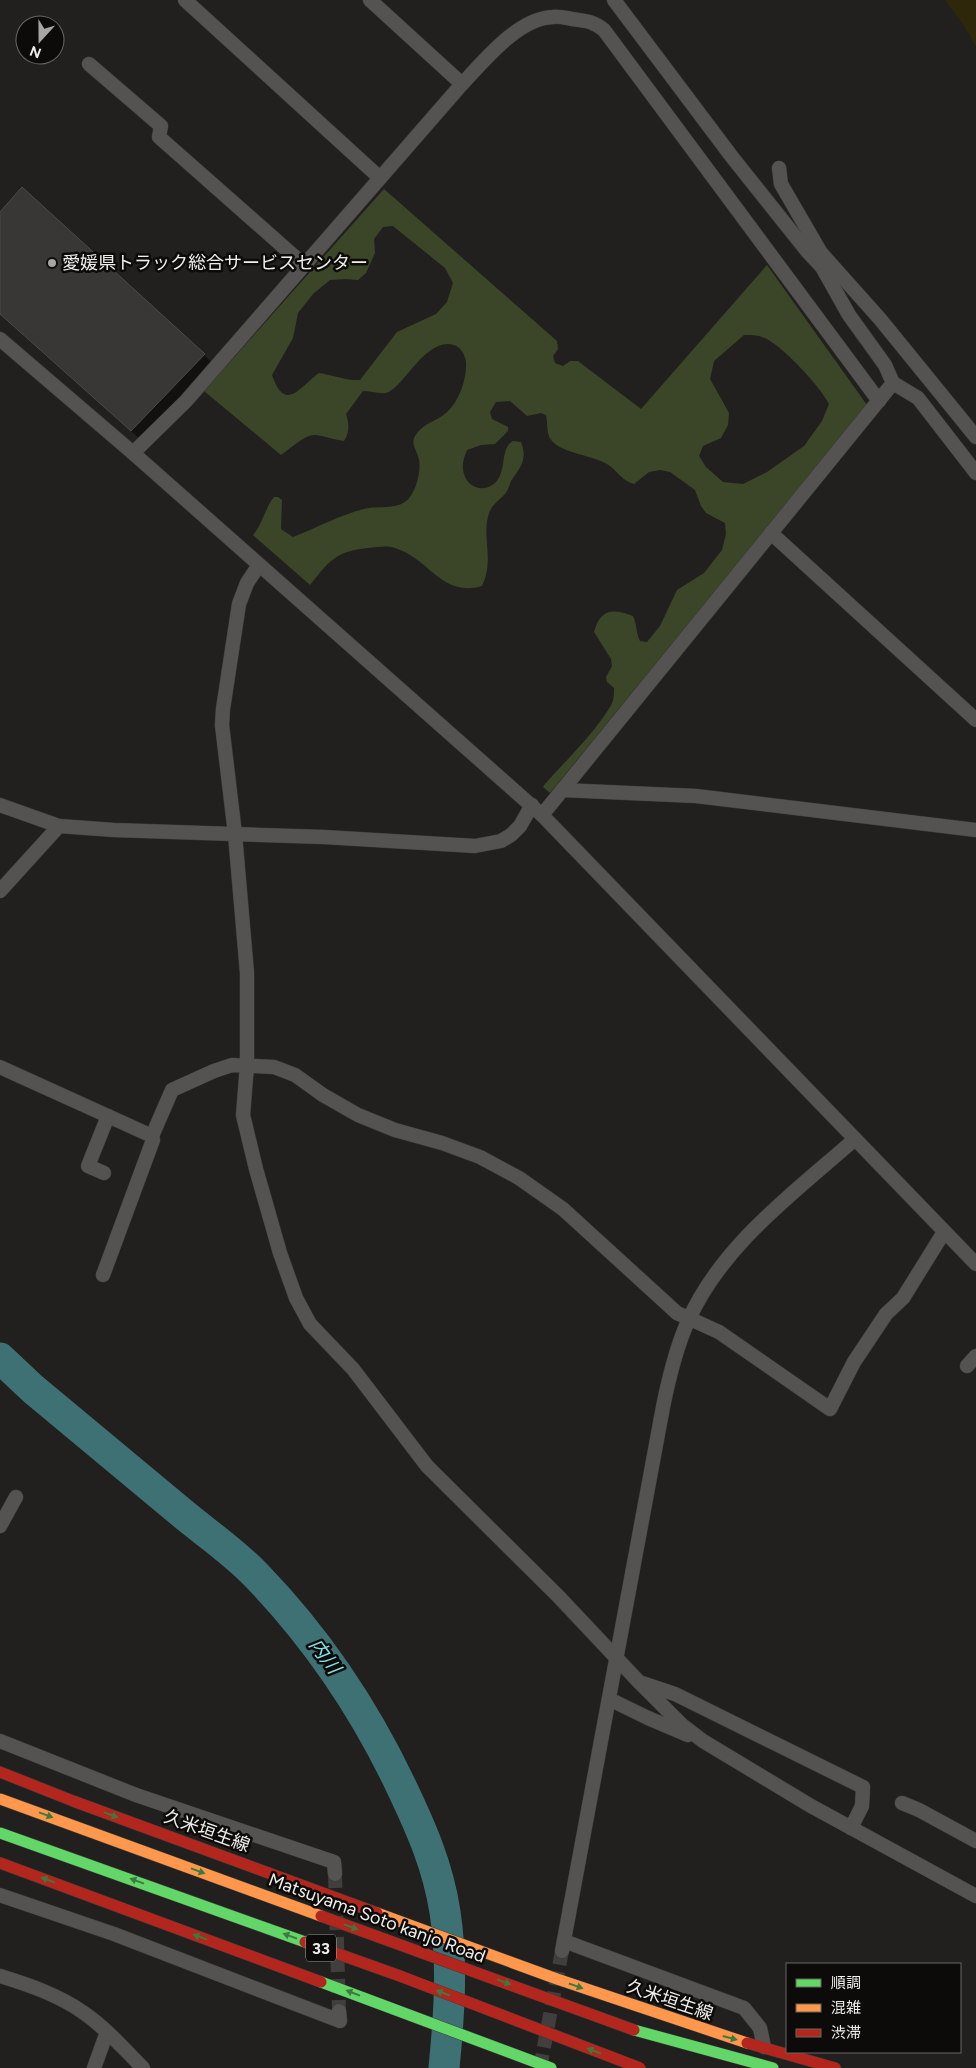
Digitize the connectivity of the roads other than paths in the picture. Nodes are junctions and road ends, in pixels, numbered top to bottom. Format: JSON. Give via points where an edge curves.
{"nodes":[{"id":1,"x":185,"y":0,"type":"edge"},
{"id":2,"x":370,"y":0,"type":"edge"},
{"id":3,"x":614,"y":0,"type":"edge"},
{"id":4,"x":89,"y":64,"type":"dead end"},
{"id":5,"x":462,"y":84,"type":"junction"},
{"id":6,"x":779,"y":168,"type":"dead end"},
{"id":7,"x":380,"y":178,"type":"junction"},
{"id":8,"x":822,"y":260,"type":"junction"},
{"id":9,"x":304,"y":265,"type":"junction"},
{"id":10,"x":2,"y":345,"type":"edge"},
{"id":11,"x":893,"y":383,"type":"junction"},
{"id":12,"x":879,"y":401,"type":"junction"},
{"id":13,"x":976,"y":437,"type":"edge"},
{"id":14,"x":133,"y":453,"type":"junction"},
{"id":15,"x":976,"y":473,"type":"edge"},
{"id":16,"x":771,"y":533,"type":"junction"},
{"id":17,"x":259,"y":565,"type":"junction"},
{"id":18,"x":976,"y":720,"type":"edge"},
{"id":19,"x":562,"y":790,"type":"junction"},
{"id":20,"x":0,"y":805,"type":"edge"},
{"id":21,"x":537,"y":810,"type":"junction"},
{"id":22,"x":59,"y":826,"type":"junction"},
{"id":23,"x":976,"y":830,"type":"edge"},
{"id":24,"x":235,"y":834,"type":"junction"},
{"id":25,"x":0,"y":891,"type":"edge"},
{"id":26,"x":247,"y":1065,"type":"junction"},
{"id":27,"x":0,"y":1067,"type":"edge"},
{"id":28,"x":108,"y":1116,"type":"junction"},
{"id":29,"x":152,"y":1136,"type":"junction"},
{"id":30,"x":855,"y":1139,"type":"junction"},
{"id":31,"x":104,"y":1173,"type":"dead end"},
{"id":32,"x":944,"y":1232,"type":"junction"},
{"id":33,"x":976,"y":1264,"type":"edge"},
{"id":34,"x":103,"y":1275,"type":"dead end"},
{"id":35,"x":689,"y":1319,"type":"junction"},
{"id":36,"x":16,"y":1497,"type":"dead end"},
{"id":37,"x":0,"y":1526,"type":"edge"},
{"id":38,"x":617,"y":1659,"type":"junction"},
{"id":39,"x":639,"y":1682,"type":"junction"},
{"id":40,"x":609,"y":1699,"type":"junction"},
{"id":41,"x":0,"y":1741,"type":"edge"},
{"id":42,"x":703,"y":1741,"type":"junction"},
{"id":43,"x":0,"y":1772,"type":"edge"},
{"id":44,"x":0,"y":1798,"type":"edge"},
{"id":45,"x":902,"y":1803,"type":"dead end"},
{"id":46,"x":851,"y":1828,"type":"junction"},
{"id":47,"x":0,"y":1833,"type":"edge"},
{"id":48,"x":976,"y":1840,"type":"edge"},
{"id":49,"x":0,"y":1863,"type":"edge"},
{"id":50,"x":335,"y":1874,"type":"tunnel mouth"},
{"id":51,"x":0,"y":1895,"type":"edge"},
{"id":52,"x":976,"y":1896,"type":"edge"},
{"id":53,"x":0,"y":1976,"type":"edge"},
{"id":54,"x":339,"y":2011,"type":"dead end"},
{"id":55,"x":634,"y":2030,"type":"junction"},
{"id":56,"x":107,"y":2032,"type":"junction"},
{"id":57,"x":764,"y":2047,"type":"junction"},
{"id":58,"x":94,"y":2068,"type":"edge"},
{"id":59,"x":143,"y":2068,"type":"edge"},
{"id":60,"x":551,"y":2068,"type":"edge"},
{"id":61,"x":640,"y":2068,"type":"edge"},
{"id":62,"x":743,"y":2068,"type":"edge"},
{"id":63,"x":773,"y":2068,"type":"edge"},
{"id":64,"x":835,"y":2068,"type":"edge"}],
"edges":[{"from":1,"to":7,"type":"street"},
{"from":2,"to":5,"type":"street"},
{"from":3,"to":8,"type":"street","via":[[807,251]]},
{"from":4,"to":9,"type":"street","via":[[161,126],[159,137]]},
{"from":5,"to":7,"type":"street"},
{"from":5,"to":12,"type":"street","via":[[516,32],[541,19],[553,16],[594,23],[604,30]]},
{"from":6,"to":8,"type":"street","via":[[781,184]]},
{"from":7,"to":9,"type":"street"},
{"from":8,"to":11,"type":"street","via":[[848,315],[885,365]]},
{"from":8,"to":13,"type":"street","via":[[880,319]]},
{"from":9,"to":14,"type":"street","via":[[186,401]]},
{"from":10,"to":14,"type":"street"},
{"from":11,"to":12,"type":"street"},
{"from":11,"to":15,"type":"street","via":[[918,398]]},
{"from":12,"to":16,"type":"street"},
{"from":14,"to":17,"type":"street"},
{"from":16,"to":18,"type":"street"},
{"from":16,"to":19,"type":"street"},
{"from":17,"to":21,"type":"street"},
{"from":17,"to":24,"type":"street","via":[[247,583],[240,604],[223,709],[222,725]]},
{"from":19,"to":21,"type":"street"},
{"from":19,"to":23,"type":"street","via":[[696,796]]},
{"from":20,"to":22,"type":"street"},
{"from":21,"to":24,"type":"street","via":[[501,841],[476,846]]},
{"from":21,"to":30,"type":"street"},
{"from":22,"to":24,"type":"street"},
{"from":22,"to":25,"type":"street"},
{"from":24,"to":26,"type":"street","via":[[247,974]]},
{"from":26,"to":29,"type":"street","via":[[232,1065],[172,1090]]},
{"from":26,"to":35,"type":"street","via":[[274,1067],[295,1075],[358,1115],[480,1157],[519,1178],[563,1209],[667,1306]]},
{"from":26,"to":38,"type":"street","via":[[242,1114],[249,1143],[280,1253],[296,1298],[310,1324],[353,1369],[427,1466]]},
{"from":27,"to":28,"type":"street"},
{"from":28,"to":29,"type":"street"},
{"from":28,"to":31,"type":"street","via":[[88,1166]]},
{"from":29,"to":34,"type":"street"},
{"from":30,"to":32,"type":"street"},
{"from":30,"to":35,"type":"street","via":[[738,1246],[708,1284]]},
{"from":32,"to":33,"type":"street"},
{"from":32,"to":35,"type":"street","via":[[903,1298],[886,1314],[854,1362],[830,1409],[719,1332]]},
{"from":35,"to":38,"type":"street","via":[[663,1407]]},
{"from":36,"to":37,"type":"street"},
{"from":38,"to":39,"type":"street"},
{"from":38,"to":40,"type":"street"},
{"from":39,"to":42,"type":"street"},
{"from":39,"to":46,"type":"street","via":[[675,1694],[863,1787],[862,1806]]},
{"from":40,"to":42,"type":"street"},
{"from":40,"to":57,"type":"street","via":[[563,1946],[744,2008],[760,2028]]},
{"from":41,"to":50,"type":"street","via":[[136,1795],[334,1862]]},
{"from":42,"to":46,"type":"street"},
{"from":43,"to":57,"type":"main road","name":"久米垣生線","one_way":true,"via":[[497,1957],[723,2036]]},
{"from":44,"to":55,"type":"main road","name":"Matsuyama Soto kanjo Road","number":"33","one_way":true,"bridge":true},
{"from":45,"to":48,"type":"street"},
{"from":46,"to":52,"type":"street"},
{"from":61,"to":47,"type":"main road","number":"33","one_way":true,"bridge":true,"via":[[391,1973]]},
{"from":60,"to":49,"type":"main road","one_way":true},
{"from":51,"to":54,"type":"street","via":[[114,1934],[340,2021]]},
{"from":53,"to":56,"type":"street","via":[[56,1996]]},
{"from":55,"to":62,"type":"main road","name":"Matsuyama Soto kanjo Road","number":"33"},
{"from":55,"to":63,"type":"main road","number":"33"},
{"from":56,"to":58,"type":"street"},
{"from":56,"to":59,"type":"street"},
{"from":57,"to":64,"type":"main road","name":"久米垣生線"}]}
